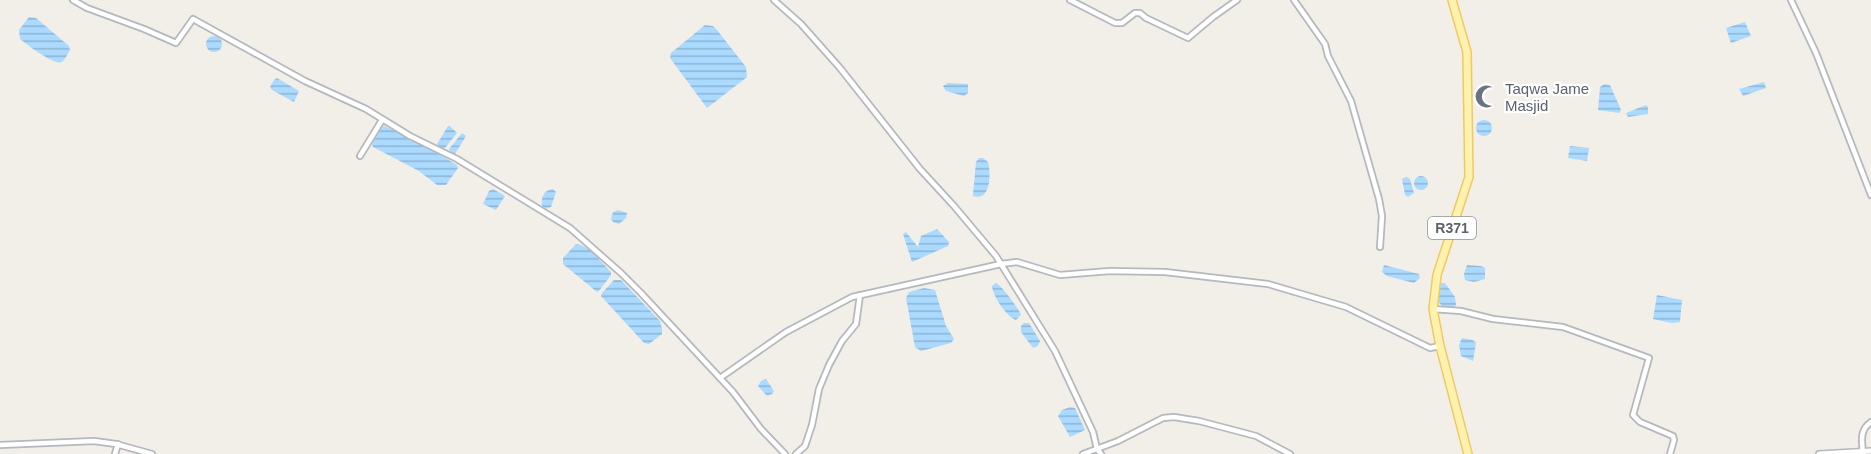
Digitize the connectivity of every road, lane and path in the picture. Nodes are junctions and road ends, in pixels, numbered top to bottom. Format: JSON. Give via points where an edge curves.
{"nodes":[{"id":1,"x":73,"y":0,"type":"edge"},
{"id":2,"x":774,"y":0,"type":"edge"},
{"id":3,"x":1070,"y":0,"type":"edge"},
{"id":4,"x":1237,"y":0,"type":"edge"},
{"id":5,"x":1294,"y":0,"type":"edge"},
{"id":6,"x":1452,"y":0,"type":"edge"},
{"id":7,"x":1791,"y":0,"type":"edge"},
{"id":8,"x":382,"y":120,"type":"junction"},
{"id":9,"x":360,"y":156,"type":"dead end"},
{"id":10,"x":1871,"y":195,"type":"edge"},
{"id":11,"x":1380,"y":247,"type":"dead end"},
{"id":12,"x":1001,"y":264,"type":"junction"},
{"id":13,"x":860,"y":295,"type":"junction"},
{"id":14,"x":1433,"y":309,"type":"junction"},
{"id":15,"x":1440,"y":346,"type":"junction"},
{"id":16,"x":720,"y":378,"type":"junction"},
{"id":17,"x":1871,"y":422,"type":"edge"},
{"id":18,"x":118,"y":444,"type":"junction"},
{"id":19,"x":0,"y":445,"type":"edge"},
{"id":20,"x":1097,"y":449,"type":"junction"},
{"id":21,"x":1871,"y":451,"type":"edge"},
{"id":22,"x":1863,"y":453,"type":"edge"},
{"id":23,"x":115,"y":454,"type":"edge"},
{"id":24,"x":152,"y":454,"type":"edge"},
{"id":25,"x":785,"y":454,"type":"edge"},
{"id":26,"x":796,"y":454,"type":"edge"},
{"id":27,"x":1083,"y":454,"type":"edge"},
{"id":28,"x":1101,"y":454,"type":"edge"},
{"id":29,"x":1290,"y":454,"type":"edge"},
{"id":30,"x":1468,"y":454,"type":"edge"},
{"id":31,"x":1670,"y":454,"type":"edge"},
{"id":32,"x":1819,"y":454,"type":"edge"}],
"edges":[{"from":1,"to":8,"type":"street","via":[[176,43],[193,19]]},
{"from":2,"to":12,"type":"street","via":[[840,68]]},
{"from":3,"to":4,"type":"street","via":[[1120,24],[1140,13],[1188,38]]},
{"from":5,"to":11,"type":"street","via":[[1325,44],[1351,101],[1383,216]]},
{"from":6,"to":14,"type":"main road","number":"R371","via":[[1467,52],[1468,177],[1437,275]]},
{"from":7,"to":10,"type":"street","via":[[1816,53]]},
{"from":8,"to":9,"type":"street"},
{"from":8,"to":16,"type":"street","via":[[457,159],[570,228],[621,273]]},
{"from":12,"to":13,"type":"street"},
{"from":12,"to":15,"type":"street","via":[[1017,262],[1060,275],[1165,272],[1268,284],[1346,307],[1430,348]]},
{"from":12,"to":20,"type":"street","via":[[1055,351],[1093,432]]},
{"from":13,"to":16,"type":"street","via":[[786,332]]},
{"from":13,"to":26,"type":"street","via":[[856,324],[831,360],[819,389],[805,446]]},
{"from":14,"to":15,"type":"main road","number":"R371"},
{"from":14,"to":31,"type":"street","via":[[1563,327],[1649,358],[1633,415],[1672,436]]},
{"from":15,"to":30,"type":"main road","number":"R371"},
{"from":16,"to":25,"type":"street"},
{"from":17,"to":22,"type":"street","via":[[1861,439]]},
{"from":18,"to":19,"type":"street","via":[[76,441]]},
{"from":18,"to":23,"type":"street"},
{"from":18,"to":24,"type":"street"},
{"from":20,"to":27,"type":"street"},
{"from":20,"to":28,"type":"street"},
{"from":20,"to":29,"type":"street","via":[[1163,418],[1174,417],[1256,436]]},
{"from":21,"to":22,"type":"street"},
{"from":22,"to":32,"type":"street"}]}
